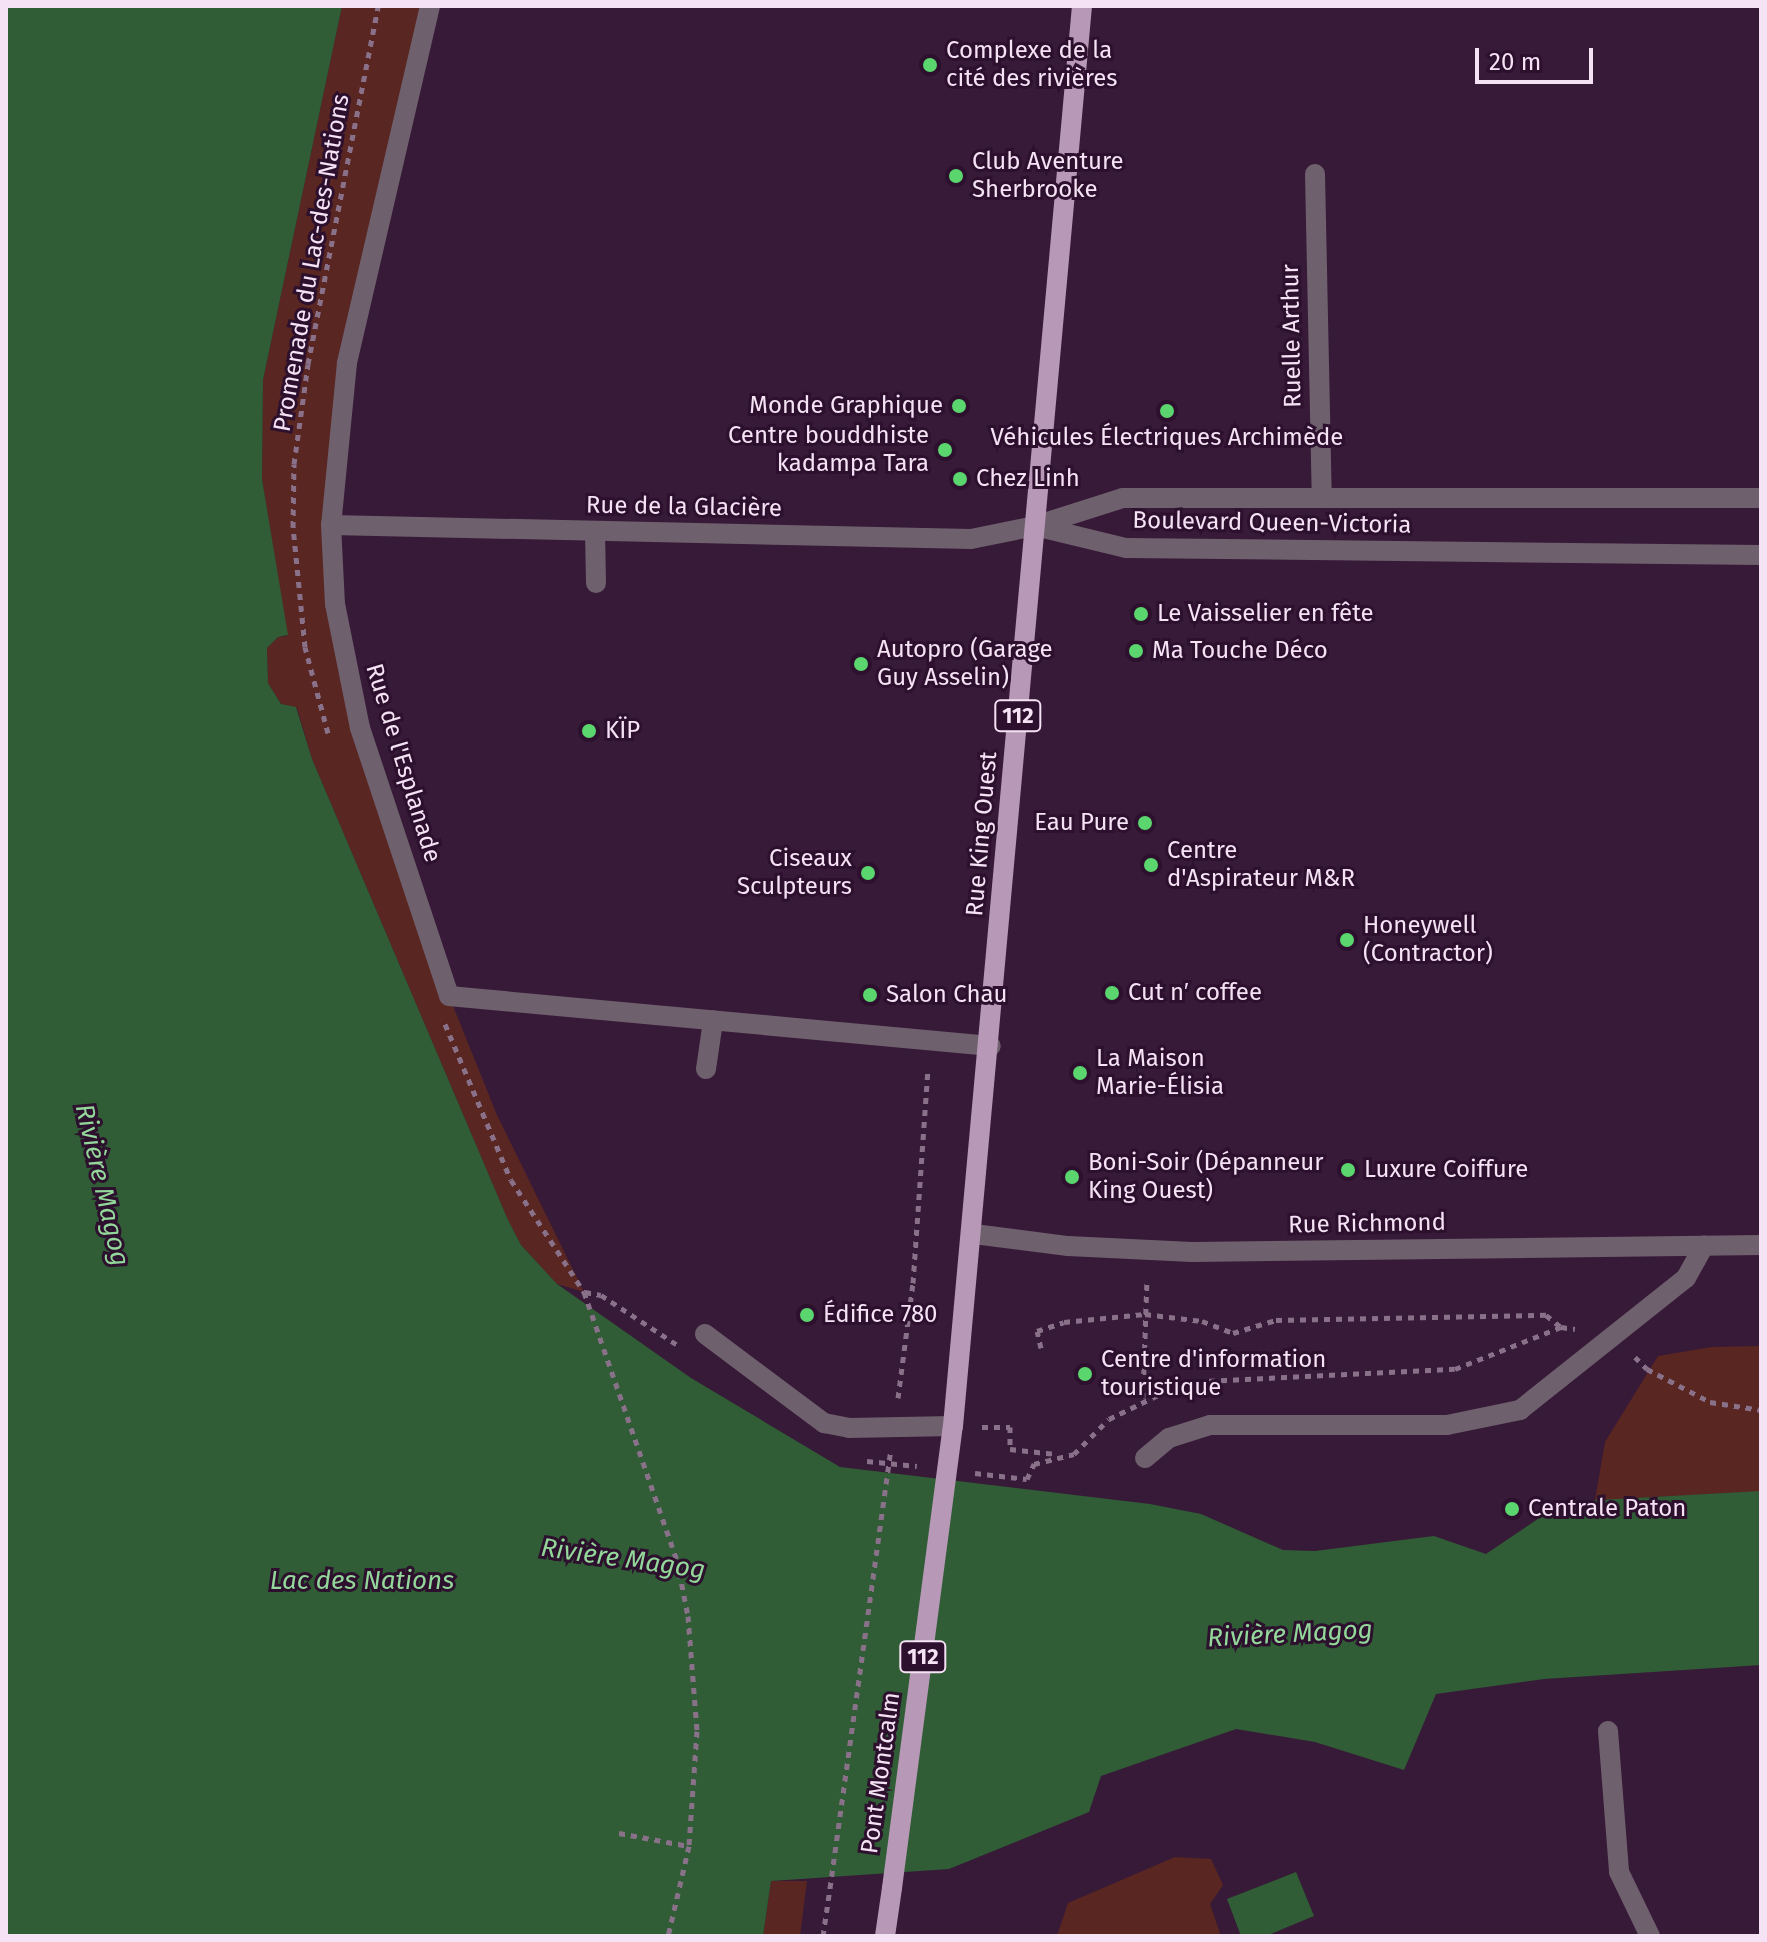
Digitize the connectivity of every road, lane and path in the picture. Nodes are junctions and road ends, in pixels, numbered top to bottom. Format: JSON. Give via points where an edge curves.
{"nodes":[{"id":1,"x":378,"y":6,"type":"edge"},
{"id":2,"x":430,"y":6,"type":"edge"},
{"id":3,"x":1082,"y":6,"type":"edge"},
{"id":4,"x":1315,"y":174,"type":"dead end"},
{"id":5,"x":1322,"y":497,"type":"junction"},
{"id":6,"x":1761,"y":498,"type":"edge"},
{"id":7,"x":331,"y":525,"type":"junction"},
{"id":8,"x":1035,"y":526,"type":"junction"},
{"id":9,"x":293,"y":527,"type":"dead end"},
{"id":10,"x":595,"y":531,"type":"junction"},
{"id":11,"x":1761,"y":555,"type":"edge"},
{"id":12,"x":596,"y":583,"type":"dead end"},
{"id":13,"x":713,"y":1021,"type":"junction"},
{"id":14,"x":924,"y":1041,"type":"junction"},
{"id":15,"x":991,"y":1046,"type":"junction"},
{"id":16,"x":706,"y":1069,"type":"dead end"},
{"id":17,"x":974,"y":1234,"type":"junction"},
{"id":18,"x":1761,"y":1245,"type":"edge"},
{"id":19,"x":1704,"y":1246,"type":"junction"},
{"id":20,"x":584,"y":1292,"type":"dead end"},
{"id":21,"x":1145,"y":1314,"type":"junction"},
{"id":22,"x":1561,"y":1327,"type":"junction"},
{"id":23,"x":705,"y":1334,"type":"dead end"},
{"id":24,"x":1615,"y":1336,"type":"junction"},
{"id":25,"x":1041,"y":1348,"type":"dead end"},
{"id":26,"x":1143,"y":1398,"type":"junction"},
{"id":27,"x":1761,"y":1410,"type":"edge"},
{"id":28,"x":953,"y":1426,"type":"junction"},
{"id":29,"x":895,"y":1427,"type":"junction"},
{"id":30,"x":1010,"y":1427,"type":"dead end"},
{"id":31,"x":1057,"y":1454,"type":"junction"},
{"id":32,"x":1145,"y":1458,"type":"dead end"},
{"id":33,"x":992,"y":1475,"type":"dead end"},
{"id":34,"x":1608,"y":1731,"type":"dead end"},
{"id":35,"x":619,"y":1833,"type":"dead end"},
{"id":36,"x":689,"y":1846,"type":"junction"},
{"id":37,"x":668,"y":1936,"type":"edge"},
{"id":38,"x":823,"y":1936,"type":"edge"},
{"id":39,"x":885,"y":1936,"type":"edge"},
{"id":40,"x":1650,"y":1936,"type":"edge"}],
"edges":[{"from":1,"to":9,"type":"path","name":"Promenade du Lac-des-Nations","via":[[308,364],[294,464]]},
{"from":2,"to":7,"type":"street","name":"Rue de l'Esplanade","via":[[347,363]]},
{"from":3,"to":8,"type":"main road","name":"Rue King Ouest","number":"112"},
{"from":4,"to":5,"type":"street","name":"Ruelle Arthur"},
{"from":5,"to":6,"type":"street","name":"Boulevard Queen-Victoria"},
{"from":5,"to":8,"type":"street","name":"Boulevard Queen-Victoria","via":[[1123,498]]},
{"from":7,"to":10,"type":"street","name":"Rue de la Glacière"},
{"from":7,"to":13,"type":"street","name":"Rue de l'Esplanade","via":[[335,604],[360,728],[449,996]]},
{"from":8,"to":10,"type":"street","name":"Rue de la Glacière","via":[[971,539]]},
{"from":8,"to":11,"type":"street","name":"Boulevard Queen-Victoria","via":[[1126,548]]},
{"from":8,"to":15,"type":"main road","name":"Rue King Ouest","number":"112"},
{"from":10,"to":12,"type":"street"},
{"from":13,"to":14,"type":"street","name":"Rue de l'Esplanade"},
{"from":13,"to":16,"type":"street"},
{"from":14,"to":15,"type":"street","name":"Rue de l'Esplanade"},
{"from":14,"to":29,"type":"path","name":"Pont Montcalm","via":[[931,1086]]},
{"from":15,"to":17,"type":"main road","name":"Rue King Ouest","number":"112"},
{"from":17,"to":19,"type":"street","name":"Rue Richmond","via":[[1068,1246],[1192,1252]]},
{"from":17,"to":28,"type":"main road","name":"Rue King Ouest","number":"112"},
{"from":18,"to":19,"type":"street","name":"Rue Richmond"},
{"from":19,"to":24,"type":"street","via":[[1686,1278]]},
{"from":20,"to":36,"type":"path","via":[[661,1505],[688,1616],[697,1731]]},
{"from":21,"to":22,"type":"path","via":[[1202,1321],[1233,1333],[1276,1320],[1546,1315]]},
{"from":21,"to":25,"type":"path","via":[[1064,1322],[1037,1331]]},
{"from":21,"to":26,"type":"path"},
{"from":22,"to":24,"type":"path"},
{"from":22,"to":26,"type":"path","via":[[1455,1369],[1221,1377],[1185,1382]]},
{"from":23,"to":29,"type":"street","via":[[824,1423]]},
{"from":24,"to":27,"type":"path","via":[[1647,1369],[1710,1402]]},
{"from":24,"to":32,"type":"street","via":[[1539,1399],[1493,1418],[1447,1425],[1210,1425],[1169,1438]]},
{"from":26,"to":31,"type":"path","via":[[1109,1419],[1087,1447]]},
{"from":28,"to":29,"type":"street"},
{"from":28,"to":39,"type":"main road","name":"Pont Montcalm","number":"112","bridge":true},
{"from":29,"to":38,"type":"path","name":"Pont Montcalm","bridge":true},
{"from":30,"to":31,"type":"path","via":[[1010,1449]]},
{"from":31,"to":33,"type":"path","via":[[1028,1468],[1027,1479]]},
{"from":34,"to":40,"type":"street","via":[[1619,1872]]},
{"from":35,"to":36,"type":"path"},
{"from":36,"to":37,"type":"path"}]}
